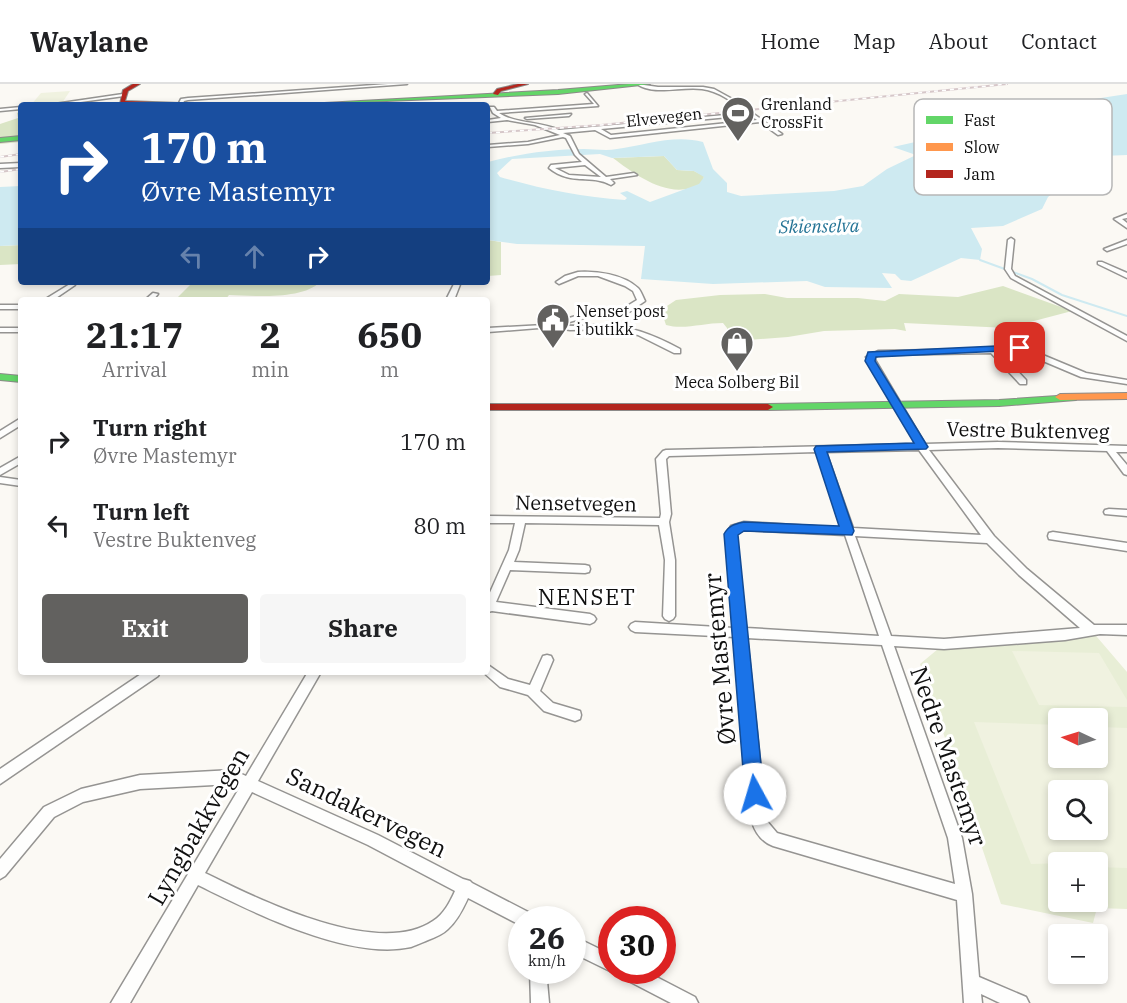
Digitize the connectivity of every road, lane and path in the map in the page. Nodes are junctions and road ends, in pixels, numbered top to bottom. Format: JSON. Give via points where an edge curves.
{"nodes":[{"id":1,"x":137,"y":84,"type":"edge"},
{"id":2,"x":295,"y":84,"type":"edge"},
{"id":3,"x":405,"y":84,"type":"edge"},
{"id":4,"x":705,"y":84,"type":"edge"},
{"id":5,"x":642,"y":85,"type":"edge"},
{"id":6,"x":527,"y":88,"type":"edge"},
{"id":7,"x":709,"y":89,"type":"junction"},
{"id":8,"x":294,"y":91,"type":"junction"},
{"id":9,"x":587,"y":94,"type":"dead end"},
{"id":10,"x":123,"y":95,"type":"junction"},
{"id":11,"x":78,"y":102,"type":"edge"},
{"id":12,"x":122,"y":102,"type":"edge"},
{"id":13,"x":181,"y":102,"type":"edge"},
{"id":14,"x":337,"y":102,"type":"edge"},
{"id":15,"x":483,"y":102,"type":"edge"},
{"id":16,"x":492,"y":105,"type":"edge"},
{"id":17,"x":18,"y":108,"type":"edge"},
{"id":18,"x":0,"y":110,"type":"edge"},
{"id":19,"x":749,"y":114,"type":"junction"},
{"id":20,"x":569,"y":115,"type":"dead end"},
{"id":21,"x":508,"y":119,"type":"junction"},
{"id":22,"x":490,"y":121,"type":"edge"},
{"id":23,"x":669,"y":121,"type":"junction"},
{"id":24,"x":759,"y":121,"type":"junction"},
{"id":25,"x":538,"y":124,"type":"junction"},
{"id":26,"x":490,"y":127,"type":"edge"},
{"id":27,"x":596,"y":128,"type":"junction"},
{"id":28,"x":680,"y":129,"type":"junction"},
{"id":29,"x":556,"y":132,"type":"junction"},
{"id":30,"x":780,"y":134,"type":"dead end"},
{"id":31,"x":565,"y":135,"type":"junction"},
{"id":32,"x":18,"y":138,"type":"edge"},
{"id":33,"x":0,"y":140,"type":"edge"},
{"id":34,"x":490,"y":146,"type":"edge"},
{"id":35,"x":585,"y":163,"type":"junction"},
{"id":36,"x":18,"y":165,"type":"edge"},
{"id":37,"x":0,"y":166,"type":"edge"},
{"id":38,"x":634,"y":175,"type":"dead end"},
{"id":39,"x":604,"y":179,"type":"junction"},
{"id":40,"x":611,"y":183,"type":"dead end"},
{"id":41,"x":1127,"y":216,"type":"edge"},
{"id":42,"x":1127,"y":226,"type":"edge"},
{"id":43,"x":1011,"y":240,"type":"dead end"},
{"id":44,"x":1127,"y":242,"type":"edge"},
{"id":45,"x":1107,"y":249,"type":"dead end"},
{"id":46,"x":1100,"y":263,"type":"dead end"},
{"id":47,"x":1127,"y":276,"type":"edge"},
{"id":48,"x":559,"y":282,"type":"dead end"},
{"id":49,"x":72,"y":285,"type":"dead end"},
{"id":50,"x":155,"y":294,"type":"dead end"},
{"id":51,"x":53,"y":297,"type":"edge"},
{"id":52,"x":152,"y":297,"type":"edge"},
{"id":53,"x":0,"y":307,"type":"edge"},
{"id":54,"x":18,"y":308,"type":"edge"},
{"id":55,"x":550,"y":325,"type":"junction"},
{"id":56,"x":0,"y":330,"type":"edge"},
{"id":57,"x":18,"y":330,"type":"edge"},
{"id":58,"x":490,"y":330,"type":"edge"},
{"id":59,"x":1127,"y":339,"type":"edge"},
{"id":60,"x":678,"y":351,"type":"dead end"},
{"id":61,"x":993,"y":351,"type":"junction"},
{"id":62,"x":0,"y":377,"type":"edge"},
{"id":63,"x":18,"y":379,"type":"edge"},
{"id":64,"x":1023,"y":382,"type":"dead end"},
{"id":65,"x":1127,"y":382,"type":"edge"},
{"id":66,"x":0,"y":384,"type":"edge"},
{"id":67,"x":18,"y":386,"type":"edge"},
{"id":68,"x":1127,"y":396,"type":"edge"},
{"id":69,"x":896,"y":402,"type":"junction"},
{"id":70,"x":652,"y":406,"type":"junction"},
{"id":71,"x":490,"y":407,"type":"edge"},
{"id":72,"x":490,"y":413,"type":"edge"},
{"id":73,"x":5,"y":428,"type":"edge"},
{"id":74,"x":0,"y":435,"type":"edge"},
{"id":75,"x":922,"y":447,"type":"junction"},
{"id":76,"x":1109,"y":448,"type":"junction"},
{"id":77,"x":820,"y":449,"type":"junction"},
{"id":78,"x":1127,"y":449,"type":"edge"},
{"id":79,"x":663,"y":454,"type":"joint"},
{"id":80,"x":18,"y":461,"type":"edge"},
{"id":81,"x":0,"y":472,"type":"edge"},
{"id":82,"x":1127,"y":472,"type":"edge"},
{"id":83,"x":0,"y":480,"type":"edge"},
{"id":84,"x":18,"y":483,"type":"edge"},
{"id":85,"x":1109,"y":512,"type":"dead end"},
{"id":86,"x":1127,"y":513,"type":"edge"},
{"id":87,"x":490,"y":519,"type":"edge"},
{"id":88,"x":521,"y":519,"type":"junction"},
{"id":89,"x":664,"y":522,"type":"junction"},
{"id":90,"x":848,"y":531,"type":"junction"},
{"id":91,"x":1053,"y":536,"type":"dead end"},
{"id":92,"x":990,"y":539,"type":"junction"},
{"id":93,"x":1127,"y":547,"type":"edge"},
{"id":94,"x":507,"y":566,"type":"junction"},
{"id":95,"x":585,"y":569,"type":"dead end"},
{"id":96,"x":490,"y":603,"type":"edge"},
{"id":97,"x":490,"y":607,"type":"edge"},
{"id":98,"x":669,"y":616,"type":"dead end"},
{"id":99,"x":590,"y":619,"type":"dead end"},
{"id":100,"x":635,"y":627,"type":"dead end"},
{"id":101,"x":1091,"y":630,"type":"junction"},
{"id":102,"x":1127,"y":630,"type":"edge"},
{"id":103,"x":740,"y":633,"type":"junction"},
{"id":104,"x":885,"y":641,"type":"junction"},
{"id":105,"x":547,"y":660,"type":"dead end"},
{"id":106,"x":490,"y":672,"type":"edge"},
{"id":107,"x":150,"y":675,"type":"edge"},
{"id":108,"x":313,"y":675,"type":"edge"},
{"id":109,"x":532,"y":692,"type":"junction"},
{"id":110,"x":575,"y":715,"type":"dead end"},
{"id":111,"x":0,"y":777,"type":"edge"},
{"id":112,"x":249,"y":782,"type":"junction"},
{"id":113,"x":0,"y":871,"type":"edge"},
{"id":114,"x":195,"y":876,"type":"junction"},
{"id":115,"x":465,"y":886,"type":"junction"},
{"id":116,"x":964,"y":894,"type":"junction"},
{"id":117,"x":508,"y":910,"type":"edge"},
{"id":118,"x":972,"y":982,"type":"junction"},
{"id":119,"x":539,"y":984,"type":"edge"},
{"id":120,"x":652,"y":984,"type":"edge"},
{"id":121,"x":120,"y":1003,"type":"edge"},
{"id":122,"x":540,"y":1003,"type":"edge"},
{"id":123,"x":688,"y":1003,"type":"edge"},
{"id":124,"x":973,"y":1003,"type":"edge"},
{"id":125,"x":1020,"y":1003,"type":"edge"}],
"edges":[{"from":1,"to":10,"type":"main road"},
{"from":2,"to":8,"type":"street"},
{"from":3,"to":8,"type":"street"},
{"from":4,"to":7,"type":"street"},
{"from":5,"to":6,"type":"main road"},
{"from":5,"to":7,"type":"street"},
{"from":6,"to":16,"type":"main road"},
{"from":7,"to":19,"type":"street"},
{"from":8,"to":13,"type":"street"},
{"from":9,"to":16,"type":"street","via":[[597,105]]},
{"from":10,"to":11,"type":"street"},
{"from":10,"to":12,"type":"main road"},
{"from":14,"to":15,"type":"main road","via":[[460,94]]},
{"from":16,"to":21,"type":"street"},
{"from":17,"to":18,"type":"street"},
{"from":19,"to":23,"type":"street"},
{"from":19,"to":24,"type":"street"},
{"from":20,"to":21,"type":"street"},
{"from":21,"to":22,"type":"street"},
{"from":21,"to":25,"type":"street"},
{"from":23,"to":27,"type":"street"},
{"from":23,"to":28,"type":"street"},
{"from":24,"to":28,"type":"street","name":"Elvevegen"},
{"from":24,"to":30,"type":"street"},
{"from":25,"to":26,"type":"street"},
{"from":25,"to":29,"type":"street"},
{"from":27,"to":28,"type":"street","name":"Elvevegen","via":[[606,136]]},
{"from":27,"to":29,"type":"street"},
{"from":29,"to":31,"type":"street"},
{"from":31,"to":34,"type":"street"},
{"from":31,"to":35,"type":"street"},
{"from":32,"to":33,"type":"main road"},
{"from":35,"to":39,"type":"street"},
{"from":35,"to":39,"type":"street","via":[[551,167],[563,174]]},
{"from":36,"to":37,"type":"street"},
{"from":38,"to":39,"type":"street"},
{"from":39,"to":40,"type":"street"},
{"from":41,"to":42,"type":"street","via":[[1117,219]]},
{"from":43,"to":59,"type":"street","via":[[1008,269],[1013,277]]},
{"from":44,"to":45,"type":"street"},
{"from":46,"to":47,"type":"street"},
{"from":48,"to":55,"type":"street","via":[[572,275],[605,275],[636,290],[640,301],[626,310],[594,313]]},
{"from":49,"to":51,"type":"street"},
{"from":50,"to":52,"type":"street"},
{"from":53,"to":54,"type":"street"},
{"from":55,"to":58,"type":"street"},
{"from":55,"to":60,"type":"street","via":[[568,330],[616,328],[647,336]]},
{"from":56,"to":57,"type":"street"},
{"from":61,"to":64,"type":"street"},
{"from":61,"to":65,"type":"street","via":[[1024,347],[1084,375]]},
{"from":61,"to":69,"type":"street","via":[[872,354],[870,361]]},
{"from":62,"to":63,"type":"main road"},
{"from":66,"to":67,"type":"main road"},
{"from":68,"to":69,"type":"main road"},
{"from":69,"to":70,"type":"main road"},
{"from":69,"to":75,"type":"street"},
{"from":70,"to":71,"type":"main road"},
{"from":70,"to":72,"type":"main road"},
{"from":73,"to":74,"type":"street"},
{"from":75,"to":76,"type":"street","name":"Vestre Buktenveg"},
{"from":75,"to":77,"type":"street","name":"Vestre Buktenveg"},
{"from":75,"to":92,"type":"street"},
{"from":76,"to":78,"type":"street","name":"Vestre Buktenveg"},
{"from":76,"to":82,"type":"street"},
{"from":77,"to":79,"type":"street","name":"Vestre Buktenveg"},
{"from":77,"to":90,"type":"street"},
{"from":79,"to":89,"type":"street","name":"Nensetvegen"},
{"from":80,"to":81,"type":"street"},
{"from":83,"to":84,"type":"street"},
{"from":85,"to":86,"type":"street"},
{"from":87,"to":88,"type":"street","name":"Nensetvegen"},
{"from":88,"to":89,"type":"street","name":"Nensetvegen"},
{"from":88,"to":94,"type":"street"},
{"from":89,"to":98,"type":"street","name":"Nensetvegen","via":[[670,560]]},
{"from":90,"to":92,"type":"street"},
{"from":90,"to":103,"type":"street","name":"Øvre Mastemyr","via":[[744,526],[735,529],[731,543]]},
{"from":90,"to":104,"type":"street","name":"Nedre Mastemyr"},
{"from":91,"to":93,"type":"street"},
{"from":92,"to":101,"type":"street"},
{"from":94,"to":95,"type":"street"},
{"from":94,"to":96,"type":"street"},
{"from":97,"to":99,"type":"street"},
{"from":100,"to":103,"type":"street"},
{"from":101,"to":102,"type":"street"},
{"from":101,"to":104,"type":"street","via":[[964,643]]},
{"from":103,"to":104,"type":"street"},
{"from":103,"to":116,"type":"street","name":"Øvre Mastemyr","via":[[759,824],[773,839]]},
{"from":104,"to":116,"type":"street","name":"Nedre Mastemyr","via":[[955,838]]},
{"from":105,"to":109,"type":"street"},
{"from":106,"to":109,"type":"street","via":[[504,683]]},
{"from":107,"to":111,"type":"street"},
{"from":108,"to":112,"type":"street","name":"Lyngbakkvegen"},
{"from":109,"to":110,"type":"street","via":[[549,707]]},
{"from":112,"to":113,"type":"street","name":"Sandakervegen","via":[[233,777],[140,782],[81,796],[49,812]]},
{"from":112,"to":114,"type":"street","name":"Lyngbakkvegen"},
{"from":112,"to":115,"type":"street","name":"Sandakervegen"},
{"from":114,"to":115,"type":"street","via":[[306,927],[369,940],[410,941],[439,927]]},
{"from":114,"to":121,"type":"street","name":"Lyngbakkvegen"},
{"from":115,"to":117,"type":"street","name":"Sandakervegen"},
{"from":116,"to":118,"type":"street","name":"Nedre Mastemyr"},
{"from":118,"to":124,"type":"street","name":"Nedre Mastemyr"},
{"from":118,"to":125,"type":"street"},
{"from":119,"to":122,"type":"street"},
{"from":120,"to":123,"type":"street"}]}
